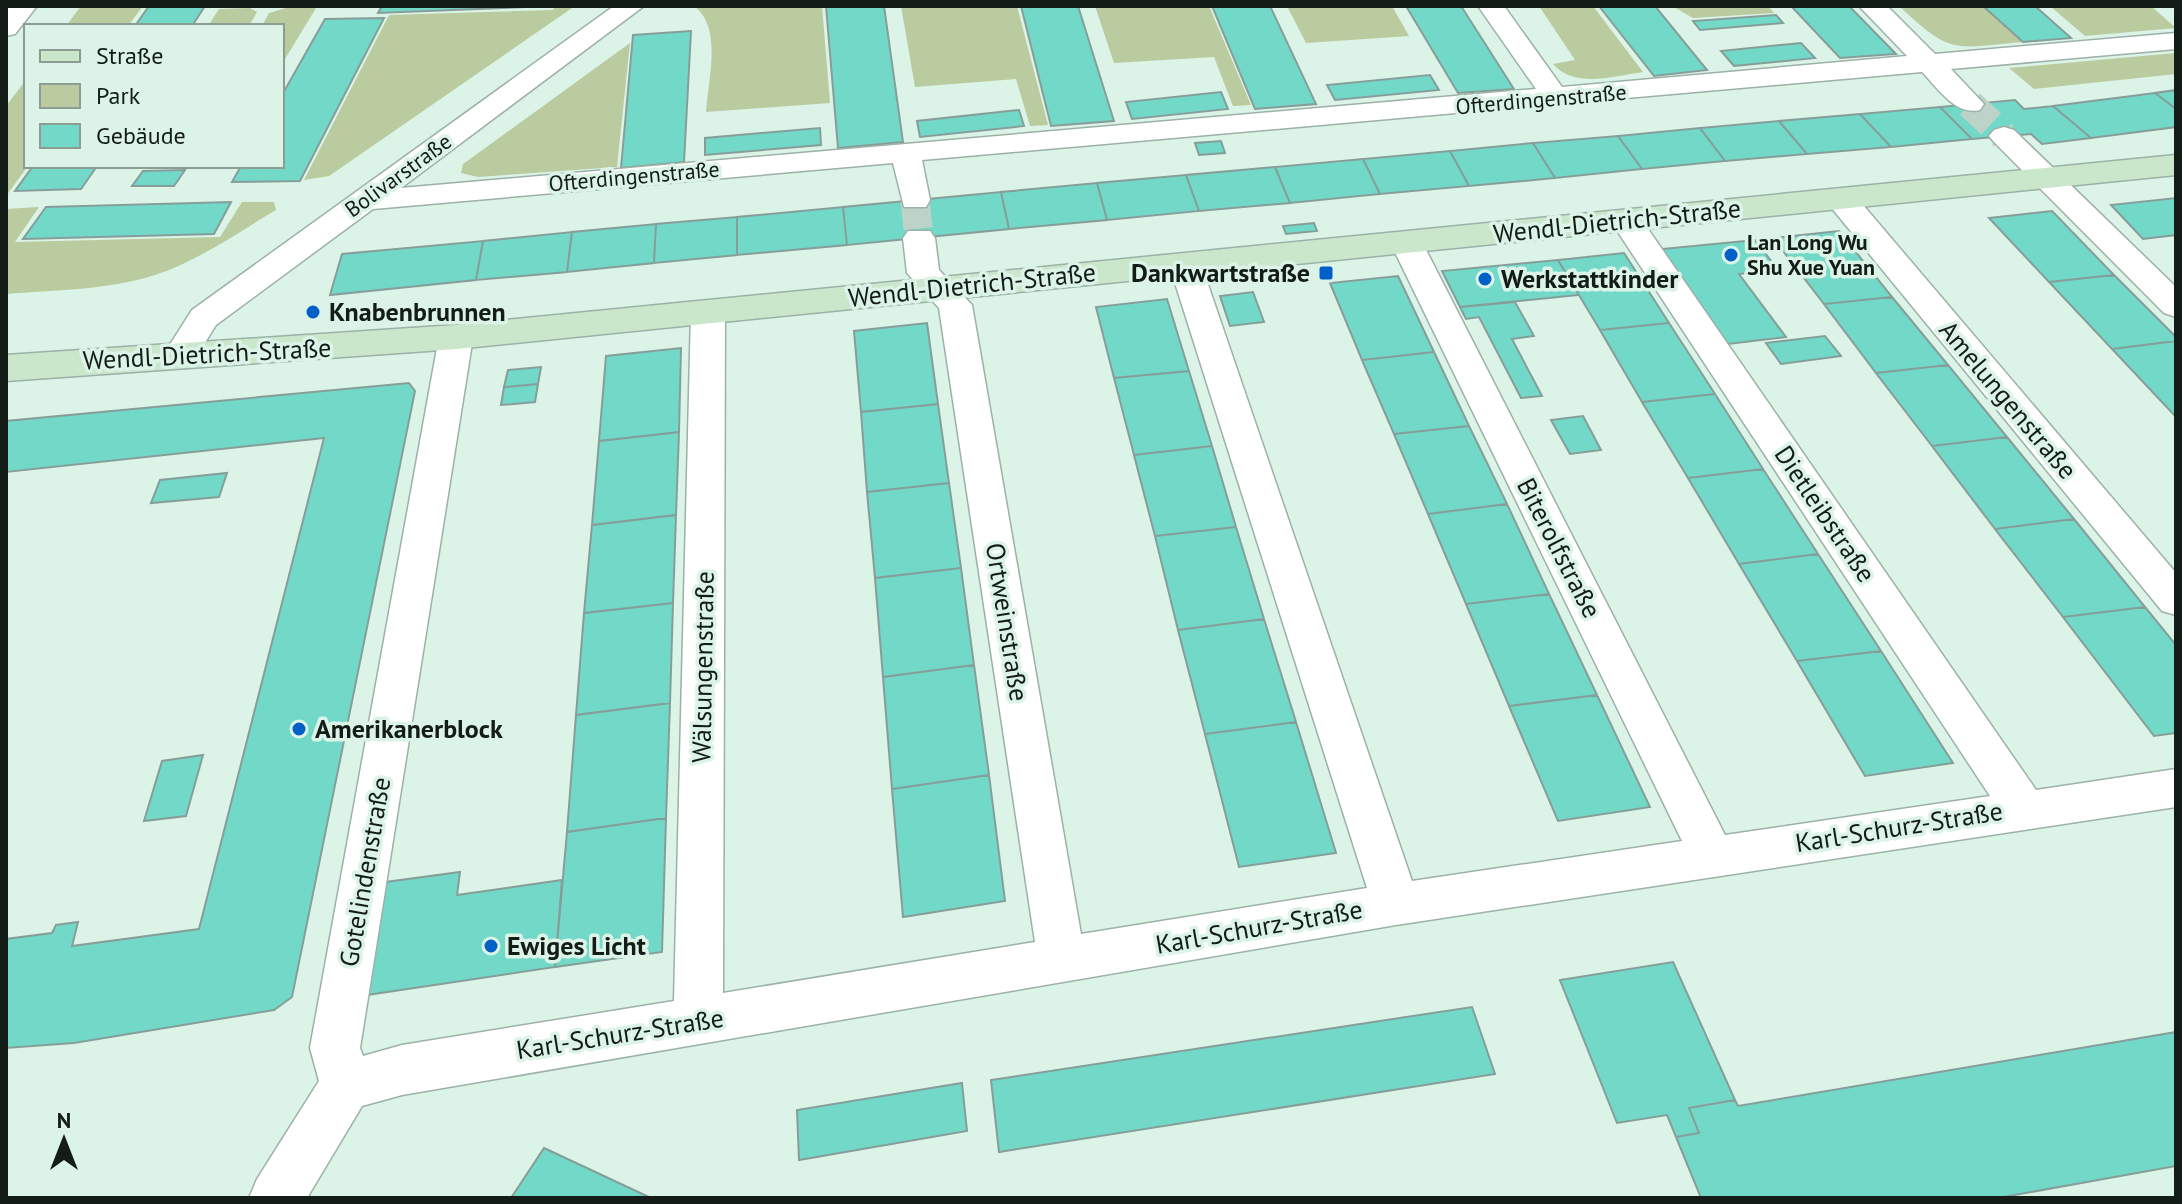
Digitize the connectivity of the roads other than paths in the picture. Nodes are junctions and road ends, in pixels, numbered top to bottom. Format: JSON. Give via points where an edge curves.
{"nodes":[{"id":1,"x":24,"y":6,"type":"edge"},
{"id":2,"x":631,"y":6,"type":"edge"},
{"id":3,"x":1491,"y":6,"type":"edge"},
{"id":4,"x":1872,"y":6,"type":"edge"},
{"id":5,"x":6,"y":28,"type":"edge"},
{"id":6,"x":2176,"y":41,"type":"edge"},
{"id":7,"x":1930,"y":63,"type":"junction"},
{"id":8,"x":1556,"y":98,"type":"junction"},
{"id":9,"x":1970,"y":104,"type":"tunnel mouth"},
{"id":10,"x":2004,"y":136,"type":"tunnel mouth"},
{"id":11,"x":906,"y":152,"type":"junction"},
{"id":12,"x":2176,"y":165,"type":"edge"},
{"id":13,"x":2046,"y":177,"type":"junction"},
{"id":14,"x":1841,"y":199,"type":"junction"},
{"id":15,"x":915,"y":200,"type":"tunnel mouth"},
{"id":16,"x":362,"y":201,"type":"junction"},
{"id":17,"x":1626,"y":220,"type":"junction"},
{"id":18,"x":919,"y":238,"type":"tunnel mouth"},
{"id":19,"x":1406,"y":242,"type":"junction"},
{"id":20,"x":1185,"y":264,"type":"junction"},
{"id":21,"x":939,"y":288,"type":"junction"},
{"id":22,"x":2176,"y":306,"type":"edge"},
{"id":23,"x":708,"y":312,"type":"junction"},
{"id":24,"x":456,"y":337,"type":"junction"},
{"id":25,"x":179,"y":357,"type":"junction"},
{"id":26,"x":6,"y":368,"type":"edge"},
{"id":27,"x":2176,"y":600,"type":"edge"},
{"id":28,"x":2176,"y":788,"type":"edge"},
{"id":29,"x":2023,"y":808,"type":"junction"},
{"id":30,"x":1712,"y":855,"type":"junction"},
{"id":31,"x":1396,"y":904,"type":"junction"},
{"id":32,"x":1062,"y":961,"type":"junction"},
{"id":33,"x":698,"y":1021,"type":"junction"},
{"id":34,"x":346,"y":1085,"type":"junction"},
{"id":35,"x":276,"y":1198,"type":"edge"}],
"edges":[{"from":1,"to":5,"type":"street"},
{"from":2,"to":16,"type":"street","name":"Bolivarstraße"},
{"from":3,"to":8,"type":"street"},
{"from":4,"to":7,"type":"street"},
{"from":6,"to":7,"type":"street","name":"Ofterdingenstraße"},
{"from":7,"to":8,"type":"street","name":"Ofterdingenstraße"},
{"from":7,"to":9,"type":"street"},
{"from":8,"to":11,"type":"street","name":"Ofterdingenstraße"},
{"from":10,"to":13,"type":"street"},
{"from":11,"to":15,"type":"street"},
{"from":11,"to":16,"type":"street","name":"Ofterdingenstraße"},
{"from":12,"to":13,"type":"street","name":"Wendl-Dietrich-Straße"},
{"from":13,"to":14,"type":"street","name":"Wendl-Dietrich-Straße"},
{"from":13,"to":22,"type":"street"},
{"from":14,"to":17,"type":"street","name":"Wendl-Dietrich-Straße"},
{"from":14,"to":27,"type":"street","name":"Amelungenstraße"},
{"from":16,"to":25,"type":"street","name":"Bolivarstraße","via":[[204,318]]},
{"from":17,"to":19,"type":"street","name":"Wendl-Dietrich-Straße"},
{"from":17,"to":29,"type":"street","name":"Dietleibstraße"},
{"from":18,"to":21,"type":"street","via":[[923,273]]},
{"from":19,"to":20,"type":"street","name":"Wendl-Dietrich-Straße"},
{"from":19,"to":30,"type":"street","name":"Biterolfstraße"},
{"from":20,"to":21,"type":"street","name":"Wendl-Dietrich-Straße"},
{"from":20,"to":31,"type":"street"},
{"from":21,"to":23,"type":"street","name":"Wendl-Dietrich-Straße"},
{"from":21,"to":32,"type":"street","name":"Ortweinstraße","via":[[955,305]]},
{"from":23,"to":24,"type":"street","name":"Wendl-Dietrich-Straße"},
{"from":23,"to":33,"type":"street","name":"Wälsungenstraße"},
{"from":24,"to":25,"type":"street","name":"Wendl-Dietrich-Straße"},
{"from":24,"to":34,"type":"street","name":"Gotelindenstraße","via":[[335,1048]]},
{"from":25,"to":26,"type":"street","name":"Wendl-Dietrich-Straße"},
{"from":28,"to":29,"type":"street","name":"Karl-Schurz-Straße"},
{"from":29,"to":30,"type":"street","name":"Karl-Schurz-Straße"},
{"from":30,"to":31,"type":"street","name":"Karl-Schurz-Straße"},
{"from":31,"to":32,"type":"street","name":"Karl-Schurz-Straße"},
{"from":32,"to":33,"type":"street","name":"Karl-Schurz-Straße"},
{"from":33,"to":34,"type":"street","name":"Karl-Schurz-Straße","via":[[402,1070]]},
{"from":34,"to":35,"type":"street"}]}
